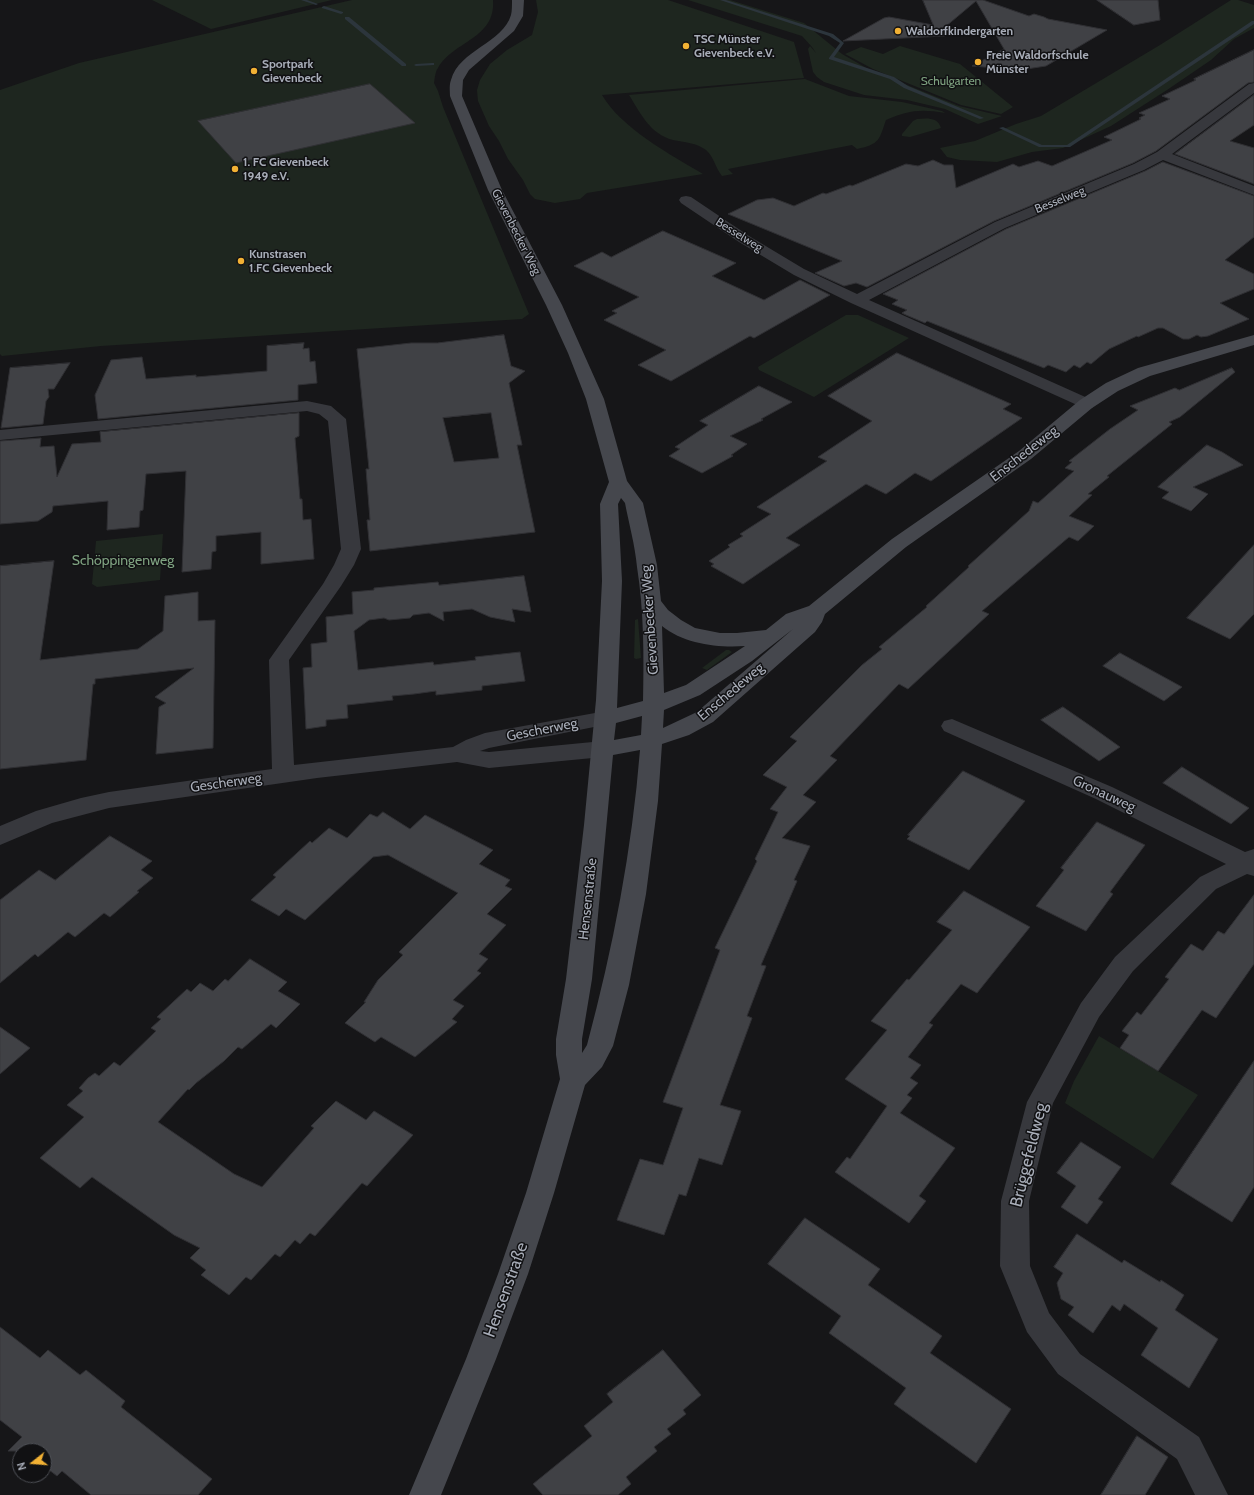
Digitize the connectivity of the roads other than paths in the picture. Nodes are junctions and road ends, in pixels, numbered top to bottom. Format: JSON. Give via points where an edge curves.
{"nodes":[{"id":1,"x":518,"y":0,"type":"edge"},
{"id":2,"x":1254,"y":87,"type":"edge"},
{"id":3,"x":1162,"y":155,"type":"junction"},
{"id":4,"x":1254,"y":191,"type":"edge"},
{"id":5,"x":686,"y":200,"type":"dead end"},
{"id":6,"x":857,"y":300,"type":"junction"},
{"id":7,"x":1254,"y":340,"type":"edge"},
{"id":8,"x":1086,"y":404,"type":"junction"},
{"id":9,"x":0,"y":435,"type":"edge"},
{"id":10,"x":618,"y":482,"type":"junction"},
{"id":11,"x":651,"y":601,"type":"junction"},
{"id":12,"x":816,"y":611,"type":"junction"},
{"id":13,"x":772,"y":636,"type":"junction"},
{"id":14,"x":653,"y":706,"type":"junction"},
{"id":15,"x":606,"y":718,"type":"junction"},
{"id":16,"x":952,"y":726,"type":"dead end"},
{"id":17,"x":651,"y":740,"type":"junction"},
{"id":18,"x":604,"y":749,"type":"junction"},
{"id":19,"x":457,"y":754,"type":"junction"},
{"id":20,"x":283,"y":775,"type":"junction"},
{"id":21,"x":0,"y":836,"type":"edge"},
{"id":22,"x":1252,"y":863,"type":"edge"},
{"id":23,"x":573,"y":1079,"type":"junction"},
{"id":24,"x":425,"y":1495,"type":"edge"},
{"id":25,"x":1212,"y":1495,"type":"edge"}],
"edges":[{"from":1,"to":10,"type":"main road","name":"Gievenbecker Weg","via":[[517,14],[509,30],[459,72],[456,96],[494,190],[576,353],[597,406]]},
{"from":2,"to":3,"type":"street","name":"Besselweg"},
{"from":3,"to":4,"type":"street"},
{"from":3,"to":6,"type":"street","name":"Besselweg","via":[[1140,167],[1000,225]]},
{"from":5,"to":6,"type":"street","name":"Besselweg","via":[[799,272]]},
{"from":6,"to":8,"type":"street","name":"Besselweg"},
{"from":7,"to":8,"type":"main road","name":"Enschedeweg","via":[[1144,372],[1112,387]]},
{"from":8,"to":12,"type":"main road","name":"Enschedeweg","via":[[1025,456],[899,543]]},
{"from":9,"to":20,"type":"street","via":[[307,406],[325,410],[337,419],[351,550],[331,586],[278,660]]},
{"from":10,"to":11,"type":"main road","name":"Gievenbecker Weg","via":[[634,503],[647,565]]},
{"from":10,"to":15,"type":"main road","via":[[609,504],[612,580]]},
{"from":11,"to":13,"type":"main road","via":[[671,623],[696,635],[731,641]]},
{"from":11,"to":14,"type":"main road","name":"Gievenbecker Weg"},
{"from":12,"to":13,"type":"main road","name":"Enschedeweg","via":[[793,619]]},
{"from":12,"to":17,"type":"main road","name":"Enschedeweg","via":[[808,627],[705,717],[682,729]]},
{"from":13,"to":14,"type":"main road","name":"Enschedeweg","via":[[693,690]]},
{"from":14,"to":15,"type":"main road","name":"Enschedeweg"},
{"from":14,"to":17,"type":"main road","name":"Gievenbecker Weg"},
{"from":15,"to":18,"type":"main road","name":"Hensenstraße"},
{"from":15,"to":19,"type":"street","name":"Gescherweg","via":[[485,742]]},
{"from":16,"to":22,"type":"street","name":"Gronauweg","via":[[1104,793]]},
{"from":17,"to":18,"type":"main road","name":"Enschedeweg"},
{"from":17,"to":23,"type":"main road","name":"Hensenstraße","via":[[643,834],[616,985],[600,1046],[593,1059]]},
{"from":18,"to":19,"type":"street","name":"Gescherweg","via":[[489,760]]},
{"from":18,"to":23,"type":"main road","name":"Hensenstraße","via":[[569,1039],[568,1055]]},
{"from":19,"to":20,"type":"street","name":"Gescherweg"},
{"from":20,"to":21,"type":"street","name":"Gescherweg","via":[[81,806],[44,817]]},
{"from":22,"to":25,"type":"street","name":"Brüggefeldweg","via":[[1208,884],[1124,964],[1090,1010],[1040,1102],[1015,1202],[1015,1266],[1038,1322],[1069,1364],[1188,1448]]},
{"from":23,"to":24,"type":"main road","name":"Hensenstraße","via":[[513,1274]]}]}
